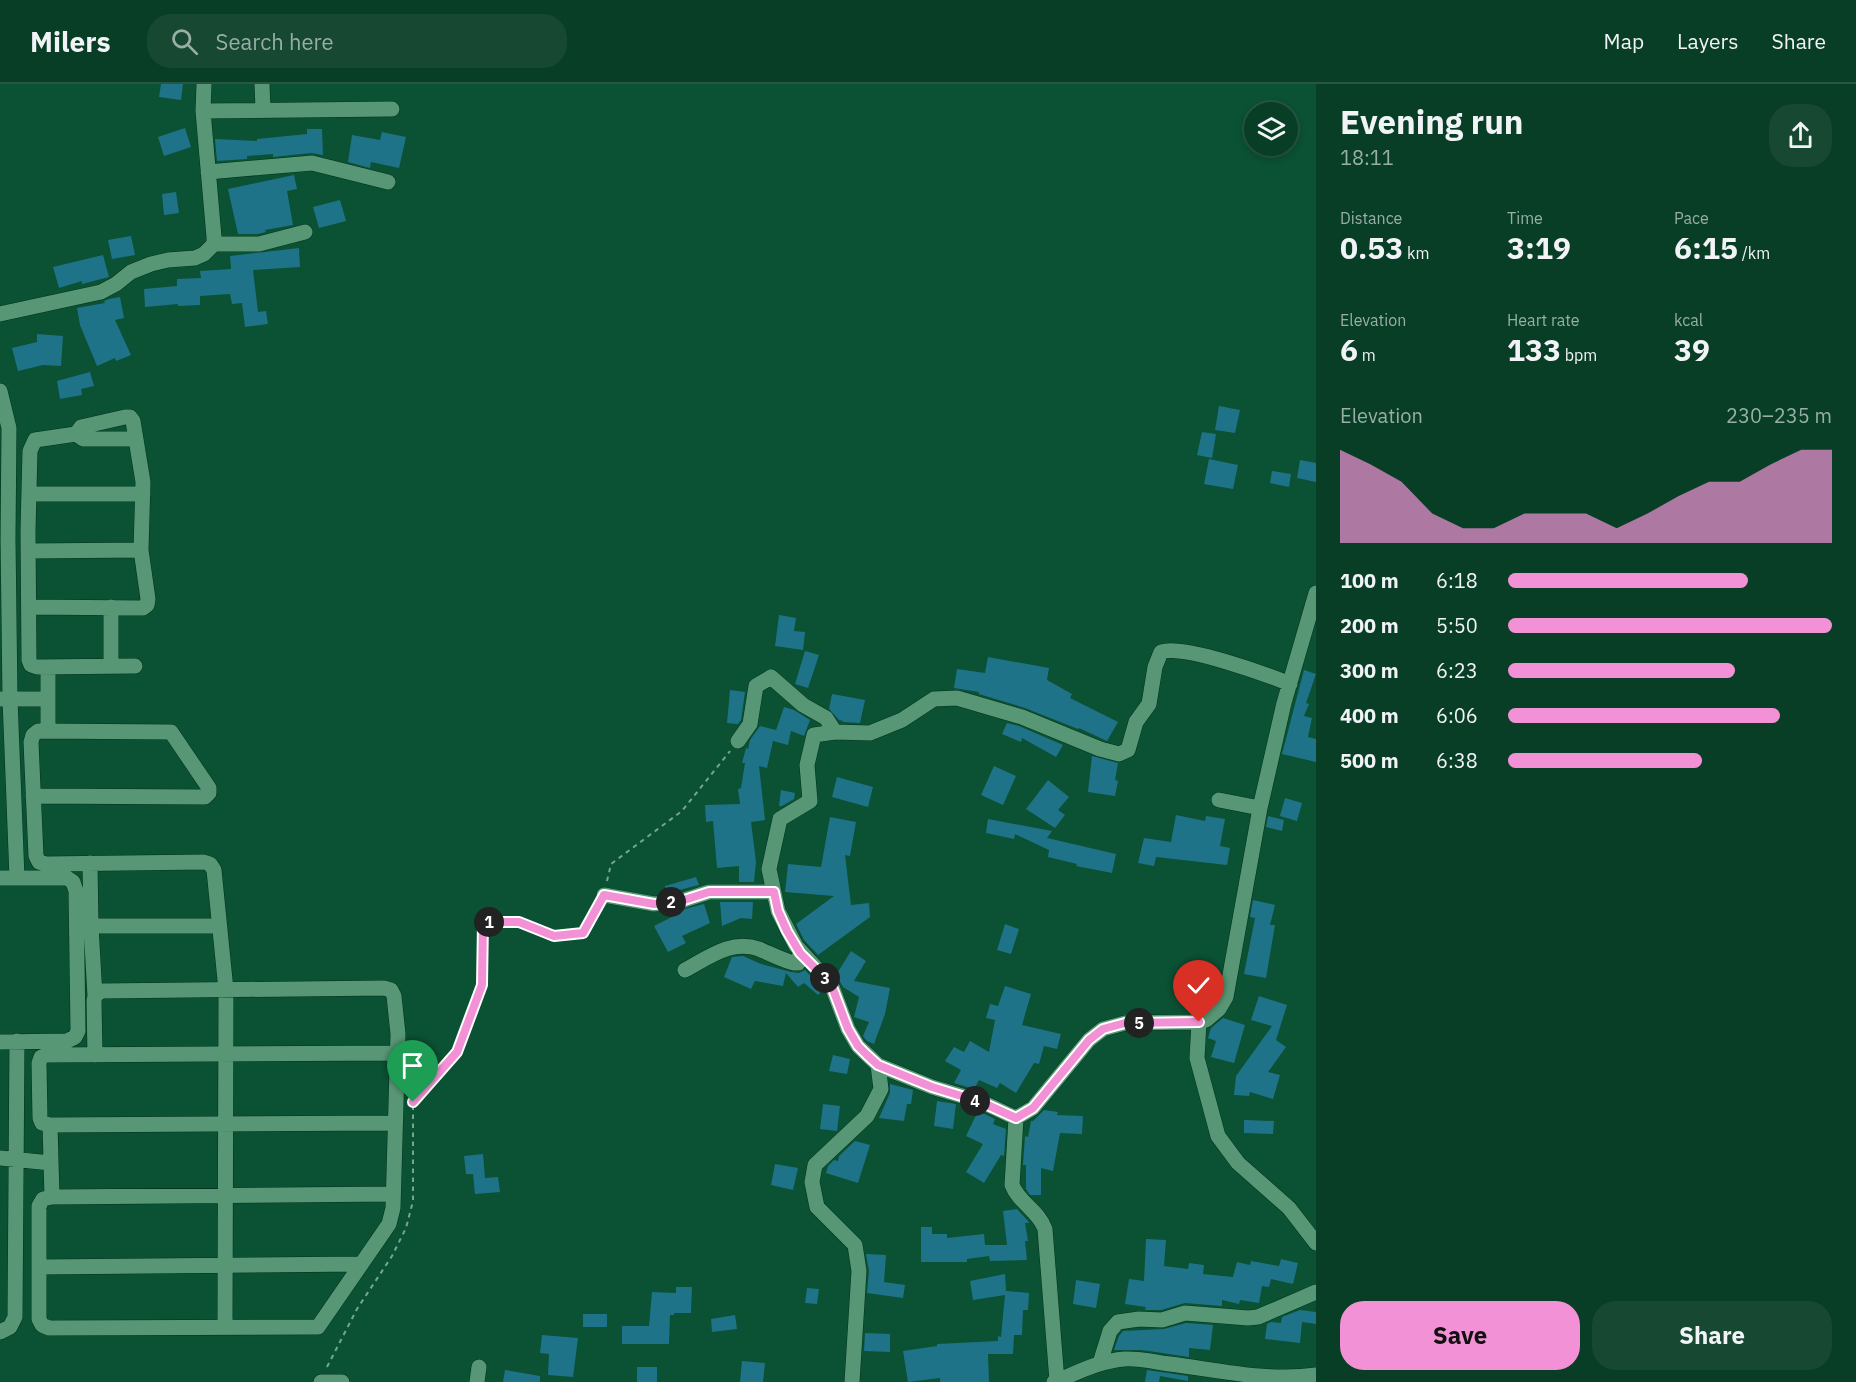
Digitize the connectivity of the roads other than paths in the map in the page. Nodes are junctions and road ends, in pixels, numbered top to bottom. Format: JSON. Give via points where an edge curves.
{"nodes":[{"id":1,"x":204,"y":84,"type":"edge"},
{"id":2,"x":262,"y":84,"type":"edge"},
{"id":3,"x":263,"y":109,"type":"junction"},
{"id":4,"x":392,"y":109,"type":"dead end"},
{"id":5,"x":203,"y":111,"type":"junction"},
{"id":6,"x":208,"y":172,"type":"junction"},
{"id":7,"x":388,"y":182,"type":"dead end"},
{"id":8,"x":305,"y":232,"type":"dead end"},
{"id":9,"x":214,"y":244,"type":"junction"},
{"id":10,"x":0,"y":314,"type":"edge"},
{"id":11,"x":0,"y":391,"type":"edge"},
{"id":12,"x":76,"y":434,"type":"junction"},
{"id":13,"x":136,"y":439,"type":"junction"},
{"id":14,"x":29,"y":494,"type":"junction"},
{"id":15,"x":143,"y":494,"type":"junction"},
{"id":16,"x":141,"y":550,"type":"junction"},
{"id":17,"x":28,"y":551,"type":"junction"},
{"id":18,"x":1316,"y":593,"type":"edge"},
{"id":19,"x":29,"y":607,"type":"junction"},
{"id":20,"x":111,"y":608,"type":"junction"},
{"id":21,"x":111,"y":666,"type":"junction"},
{"id":22,"x":135,"y":666,"type":"dead end"},
{"id":23,"x":48,"y":667,"type":"junction"},
{"id":24,"x":1290,"y":684,"type":"junction"},
{"id":25,"x":5,"y":699,"type":"edge"},
{"id":26,"x":48,"y":699,"type":"junction"},
{"id":27,"x":48,"y":731,"type":"junction"},
{"id":28,"x":835,"y":732,"type":"junction"},
{"id":29,"x":738,"y":741,"type":"road end"},
{"id":30,"x":33,"y":796,"type":"junction"},
{"id":31,"x":1219,"y":800,"type":"dead end"},
{"id":32,"x":1260,"y":808,"type":"junction"},
{"id":33,"x":90,"y":863,"type":"junction"},
{"id":34,"x":16,"y":878,"type":"junction"},
{"id":35,"x":0,"y":879,"type":"edge"},
{"id":36,"x":774,"y":892,"type":"junction"},
{"id":37,"x":604,"y":895,"type":"road end"},
{"id":38,"x":91,"y":926,"type":"junction"},
{"id":39,"x":219,"y":926,"type":"junction"},
{"id":40,"x":800,"y":953,"type":"junction"},
{"id":41,"x":685,"y":970,"type":"dead end"},
{"id":42,"x":225,"y":990,"type":"junction"},
{"id":43,"x":95,"y":996,"type":"junction"},
{"id":44,"x":1199,"y":1022,"type":"junction"},
{"id":45,"x":17,"y":1041,"type":"junction"},
{"id":46,"x":0,"y":1042,"type":"edge"},
{"id":47,"x":397,"y":1053,"type":"junction"},
{"id":48,"x":225,"y":1054,"type":"junction"},
{"id":49,"x":95,"y":1055,"type":"junction"},
{"id":50,"x":878,"y":1065,"type":"junction"},
{"id":51,"x":1016,"y":1118,"type":"junction"},
{"id":52,"x":395,"y":1123,"type":"junction"},
{"id":53,"x":225,"y":1124,"type":"junction"},
{"id":54,"x":50,"y":1125,"type":"junction"},
{"id":55,"x":0,"y":1158,"type":"edge"},
{"id":56,"x":17,"y":1160,"type":"junction"},
{"id":57,"x":51,"y":1163,"type":"junction"},
{"id":58,"x":393,"y":1194,"type":"junction"},
{"id":59,"x":226,"y":1196,"type":"junction"},
{"id":60,"x":52,"y":1197,"type":"junction"},
{"id":61,"x":1316,"y":1243,"type":"edge"},
{"id":62,"x":362,"y":1264,"type":"junction"},
{"id":63,"x":226,"y":1265,"type":"junction"},
{"id":64,"x":39,"y":1267,"type":"junction"},
{"id":65,"x":1316,"y":1292,"type":"edge"},
{"id":66,"x":225,"y":1327,"type":"junction"},
{"id":67,"x":0,"y":1332,"type":"edge"},
{"id":68,"x":1100,"y":1363,"type":"junction"},
{"id":69,"x":1316,"y":1376,"type":"edge"},
{"id":70,"x":321,"y":1381,"type":"edge"},
{"id":71,"x":342,"y":1382,"type":"edge"},
{"id":72,"x":852,"y":1382,"type":"edge"},
{"id":73,"x":1055,"y":1382,"type":"edge"}],
"edges":[{"from":1,"to":5,"type":"street"},
{"from":2,"to":3,"type":"street"},
{"from":3,"to":4,"type":"street"},
{"from":3,"to":5,"type":"street"},
{"from":5,"to":6,"type":"street"},
{"from":6,"to":7,"type":"street","via":[[312,163]]},
{"from":6,"to":9,"type":"street"},
{"from":8,"to":9,"type":"street","via":[[260,244]]},
{"from":9,"to":10,"type":"street","via":[[195,258],[168,260],[131,272],[101,292]]},
{"from":11,"to":25,"type":"street","via":[[9,428]]},
{"from":12,"to":13,"type":"street","via":[[83,439]]},
{"from":12,"to":13,"type":"street","via":[[81,427],[130,417]]},
{"from":12,"to":14,"type":"street","via":[[35,440],[30,451]]},
{"from":13,"to":15,"type":"street"},
{"from":14,"to":15,"type":"street"},
{"from":14,"to":17,"type":"street"},
{"from":15,"to":16,"type":"street"},
{"from":16,"to":17,"type":"street"},
{"from":16,"to":20,"type":"street","via":[[147,605]]},
{"from":17,"to":19,"type":"street"},
{"from":18,"to":24,"type":"street"},
{"from":19,"to":20,"type":"street"},
{"from":19,"to":23,"type":"street","via":[[29,660],[31,665]]},
{"from":20,"to":21,"type":"street"},
{"from":21,"to":22,"type":"street"},
{"from":21,"to":23,"type":"street"},
{"from":23,"to":26,"type":"street"},
{"from":24,"to":28,"type":"street","via":[[1178,650],[1161,652],[1149,704],[1136,722],[1128,750],[1119,754],[1022,717],[957,698],[934,699],[902,720],[870,733]]},
{"from":24,"to":32,"type":"street"},
{"from":25,"to":26,"type":"street"},
{"from":25,"to":34,"type":"street"},
{"from":26,"to":27,"type":"street"},
{"from":27,"to":30,"type":"street","via":[[38,731],[31,742]]},
{"from":27,"to":30,"type":"street","via":[[171,732],[209,793],[205,798]]},
{"from":28,"to":29,"type":"street","via":[[826,718],[803,705],[771,677],[756,686],[750,724]]},
{"from":28,"to":36,"type":"street","via":[[814,735],[807,765],[810,801],[780,819],[769,869]]},
{"from":30,"to":33,"type":"street","via":[[39,862]]},
{"from":31,"to":32,"type":"street"},
{"from":32,"to":44,"type":"street","via":[[1226,997],[1215,1013]]},
{"from":33,"to":38,"type":"street"},
{"from":33,"to":39,"type":"street","via":[[210,864],[214,870]]},
{"from":34,"to":35,"type":"street"},
{"from":34,"to":45,"type":"street","via":[[67,878],[73,882],[78,1031],[67,1041]]},
{"from":36,"to":37,"type":"street","via":[[709,892],[678,902],[654,904]]},
{"from":36,"to":40,"type":"street","via":[[783,921]]},
{"from":38,"to":39,"type":"street"},
{"from":38,"to":43,"type":"street"},
{"from":39,"to":42,"type":"street"},
{"from":40,"to":41,"type":"street","via":[[798,963],[794,963],[737,945]]},
{"from":40,"to":50,"type":"street","via":[[831,984],[848,1029],[858,1046]]},
{"from":42,"to":43,"type":"street","via":[[101,991]]},
{"from":42,"to":47,"type":"street","via":[[391,990]]},
{"from":42,"to":48,"type":"street"},
{"from":43,"to":49,"type":"street"},
{"from":44,"to":51,"type":"street","via":[[1125,1023],[1103,1029],[1089,1040],[1033,1108]]},
{"from":44,"to":61,"type":"street","via":[[1197,1058],[1218,1136],[1238,1163],[1289,1208]]},
{"from":45,"to":46,"type":"street"},
{"from":45,"to":56,"type":"street"},
{"from":47,"to":48,"type":"street"},
{"from":47,"to":52,"type":"street"},
{"from":48,"to":49,"type":"street"},
{"from":48,"to":53,"type":"street"},
{"from":49,"to":54,"type":"street","via":[[41,1057],[40,1118]]},
{"from":50,"to":51,"type":"street"},
{"from":50,"to":72,"type":"street","via":[[881,1089],[867,1116],[815,1165],[812,1182],[816,1207],[855,1245],[859,1271]]},
{"from":51,"to":73,"type":"street","via":[[1011,1185],[1042,1220]]},
{"from":52,"to":53,"type":"street"},
{"from":52,"to":58,"type":"street"},
{"from":53,"to":54,"type":"street"},
{"from":53,"to":59,"type":"street"},
{"from":54,"to":57,"type":"street"},
{"from":55,"to":56,"type":"street"},
{"from":56,"to":57,"type":"street"},
{"from":56,"to":67,"type":"street","via":[[15,1317],[10,1327]]},
{"from":57,"to":60,"type":"street"},
{"from":58,"to":59,"type":"street"},
{"from":58,"to":62,"type":"street","via":[[388,1224]]},
{"from":59,"to":60,"type":"street"},
{"from":59,"to":63,"type":"street"},
{"from":60,"to":64,"type":"street","via":[[43,1199],[39,1206]]},
{"from":62,"to":63,"type":"street"},
{"from":62,"to":66,"type":"street","via":[[318,1327]]},
{"from":63,"to":64,"type":"street"},
{"from":63,"to":66,"type":"street"},
{"from":64,"to":66,"type":"street","via":[[39,1319],[49,1328]]},
{"from":65,"to":68,"type":"street","via":[[1258,1317],[1185,1313],[1162,1320],[1118,1322],[1110,1331]]},
{"from":68,"to":69,"type":"street","via":[[1136,1359],[1252,1377]]},
{"from":68,"to":73,"type":"street"},
{"from":70,"to":71,"type":"street"}]}
